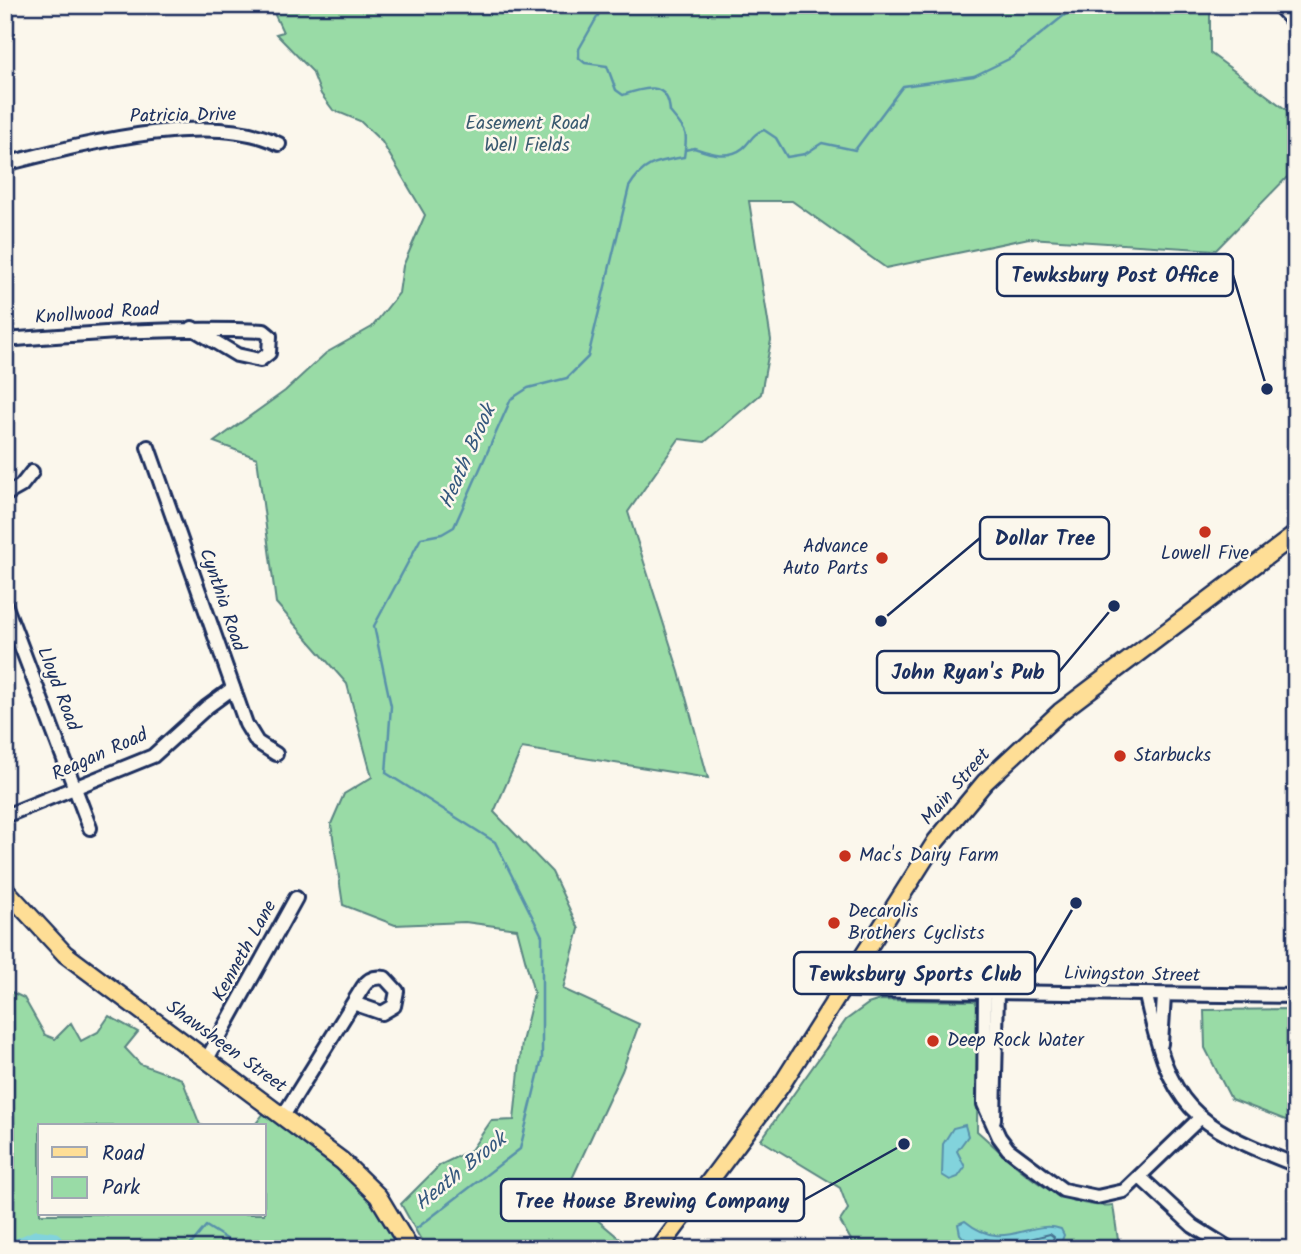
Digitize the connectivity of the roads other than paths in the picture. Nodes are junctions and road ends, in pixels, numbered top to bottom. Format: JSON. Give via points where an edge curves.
{"nodes":[{"id":1,"x":1278,"y":5,"type":"edge"},
{"id":2,"x":1296,"y":25,"type":"edge"},
{"id":3,"x":279,"y":144,"type":"dead end"},
{"id":4,"x":5,"y":164,"type":"edge"},
{"id":5,"x":192,"y":328,"type":"junction"},
{"id":6,"x":5,"y":340,"type":"edge"},
{"id":7,"x":148,"y":447,"type":"dead end"},
{"id":8,"x":32,"y":472,"type":"dead end"},
{"id":9,"x":5,"y":495,"type":"edge"},
{"id":10,"x":1296,"y":534,"type":"edge"},
{"id":11,"x":5,"y":604,"type":"edge"},
{"id":12,"x":233,"y":688,"type":"junction"},
{"id":13,"x":276,"y":754,"type":"dead end"},
{"id":14,"x":75,"y":788,"type":"junction"},
{"id":15,"x":5,"y":816,"type":"edge"},
{"id":16,"x":90,"y":828,"type":"dead end"},
{"id":17,"x":5,"y":889,"type":"edge"},
{"id":18,"x":296,"y":898,"type":"dead end"},
{"id":19,"x":842,"y":990,"type":"junction"},
{"id":20,"x":991,"y":992,"type":"junction"},
{"id":21,"x":1146,"y":996,"type":"junction"},
{"id":22,"x":1164,"y":996,"type":"junction"},
{"id":23,"x":1296,"y":996,"type":"edge"},
{"id":24,"x":353,"y":1003,"type":"dead end"},
{"id":25,"x":1161,"y":1048,"type":"junction"},
{"id":26,"x":208,"y":1059,"type":"junction"},
{"id":27,"x":284,"y":1116,"type":"junction"},
{"id":28,"x":1200,"y":1118,"type":"junction"},
{"id":29,"x":1296,"y":1165,"type":"edge"},
{"id":30,"x":1141,"y":1178,"type":"junction"},
{"id":31,"x":410,"y":1249,"type":"edge"},
{"id":32,"x":659,"y":1249,"type":"edge"},
{"id":33,"x":1230,"y":1249,"type":"edge"}],
"edges":[{"from":1,"to":2,"type":"street"},
{"from":3,"to":4,"type":"street","name":"Patricia Drive","via":[[239,132],[159,132]]},
{"from":5,"to":5,"type":"street","name":"Knollwood Road","via":[[241,357],[262,360],[269,353],[267,331]]},
{"from":5,"to":6,"type":"street","name":"Knollwood Road"},
{"from":7,"to":12,"type":"street","name":"Cynthia Road"},
{"from":8,"to":9,"type":"street","via":[[21,486]]},
{"from":10,"to":19,"type":"main road","name":"Main Street","via":[[1090,688],[1003,763],[936,841]]},
{"from":11,"to":14,"type":"street","name":"Lloyd Road"},
{"from":12,"to":13,"type":"street","name":"Cynthia Road","via":[[251,734]]},
{"from":12,"to":14,"type":"street","name":"Reagan Road","via":[[153,756]]},
{"from":14,"to":15,"type":"street","name":"Reagan Road"},
{"from":14,"to":16,"type":"street","name":"Lloyd Road"},
{"from":17,"to":26,"type":"main road","name":"Shawsheen Street","via":[[65,954]]},
{"from":18,"to":26,"type":"street","name":"Kenneth Lane"},
{"from":19,"to":20,"type":"street","name":"Livingston Street"},
{"from":19,"to":32,"type":"main road","name":"Main Street","via":[[780,1087]]},
{"from":20,"to":21,"type":"street","name":"Livingston Street"},
{"from":20,"to":30,"type":"street","via":[[994,1122],[1008,1149],[1063,1190],[1097,1198],[1124,1191]]},
{"from":21,"to":22,"type":"street","name":"Livingston Street"},
{"from":21,"to":25,"type":"street"},
{"from":22,"to":23,"type":"street","name":"Livingston Street"},
{"from":22,"to":25,"type":"street"},
{"from":24,"to":27,"type":"street"},
{"from":25,"to":28,"type":"street","via":[[1174,1085]]},
{"from":26,"to":27,"type":"main road","name":"Shawsheen Street"},
{"from":27,"to":31,"type":"main road","name":"Shawsheen Street","via":[[367,1184]]},
{"from":28,"to":29,"type":"street","via":[[1239,1143]]},
{"from":28,"to":30,"type":"street"},
{"from":30,"to":33,"type":"street","via":[[1193,1226]]}]}
